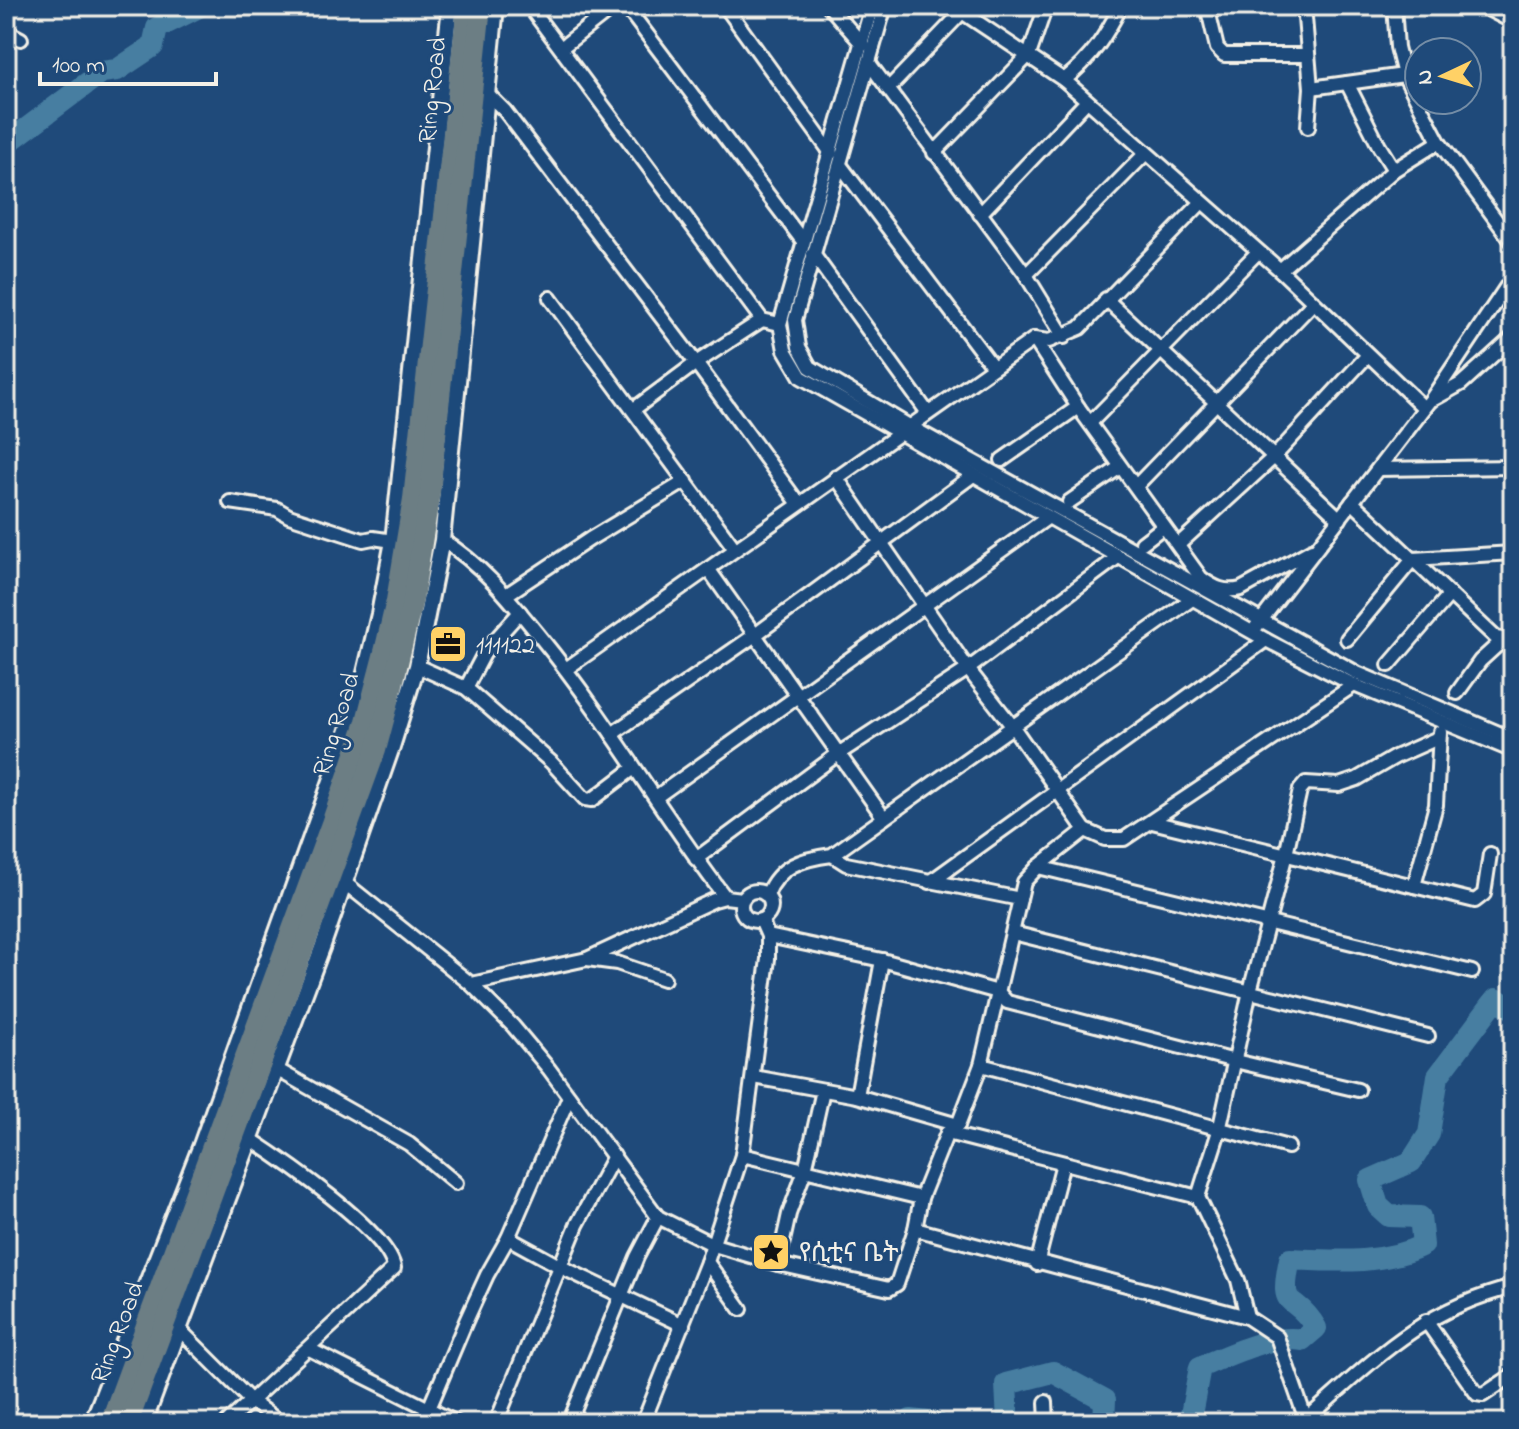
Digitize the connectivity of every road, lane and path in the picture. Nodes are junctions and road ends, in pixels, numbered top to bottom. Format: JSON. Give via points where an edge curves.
{"nodes":[{"id":1,"x":450,"y":6,"type":"edge"},
{"id":2,"x":467,"y":6,"type":"edge"},
{"id":3,"x":481,"y":6,"type":"edge"},
{"id":4,"x":496,"y":6,"type":"edge"},
{"id":5,"x":529,"y":6,"type":"edge"},
{"id":6,"x":617,"y":6,"type":"edge"},
{"id":7,"x":725,"y":6,"type":"edge"},
{"id":8,"x":829,"y":6,"type":"edge"},
{"id":9,"x":872,"y":6,"type":"edge"},
{"id":10,"x":885,"y":6,"type":"edge"},
{"id":11,"x":1046,"y":6,"type":"edge"},
{"id":12,"x":1121,"y":6,"type":"edge"},
{"id":13,"x":1207,"y":6,"type":"edge"},
{"id":14,"x":1304,"y":6,"type":"edge"},
{"id":15,"x":1394,"y":6,"type":"edge"},
{"id":16,"x":1482,"y":6,"type":"edge"},
{"id":17,"x":961,"y":8,"type":"edge"},
{"id":18,"x":1513,"y":22,"type":"edge"},
{"id":19,"x":6,"y":31,"type":"edge"},
{"id":20,"x":21,"y":39,"type":"dead end"},
{"id":21,"x":860,"y":44,"type":"junction"},
{"id":22,"x":561,"y":48,"type":"junction"},
{"id":23,"x":873,"y":49,"type":"junction"},
{"id":24,"x":1029,"y":55,"type":"junction"},
{"id":25,"x":1307,"y":55,"type":"junction"},
{"id":26,"x":869,"y":63,"type":"junction"},
{"id":27,"x":1403,"y":71,"type":"edge"},
{"id":28,"x":1403,"y":75,"type":"edge"},
{"id":29,"x":1064,"y":80,"type":"junction"},
{"id":30,"x":1347,"y":83,"type":"junction"},
{"id":31,"x":1311,"y":88,"type":"junction"},
{"id":32,"x":888,"y":89,"type":"junction"},
{"id":33,"x":487,"y":93,"type":"junction"},
{"id":34,"x":1086,"y":102,"type":"junction"},
{"id":35,"x":1425,"y":116,"type":"edge"},
{"id":36,"x":1308,"y":127,"type":"dead end"},
{"id":37,"x":1439,"y":142,"type":"junction"},
{"id":38,"x":831,"y":153,"type":"junction"},
{"id":39,"x":934,"y":153,"type":"junction"},
{"id":40,"x":1146,"y":153,"type":"junction"},
{"id":41,"x":841,"y":166,"type":"junction"},
{"id":42,"x":1394,"y":170,"type":"junction"},
{"id":43,"x":1201,"y":203,"type":"junction"},
{"id":44,"x":980,"y":214,"type":"junction"},
{"id":45,"x":802,"y":240,"type":"junction"},
{"id":46,"x":1513,"y":243,"type":"edge"},
{"id":47,"x":1257,"y":253,"type":"junction"},
{"id":48,"x":813,"y":254,"type":"junction"},
{"id":49,"x":1280,"y":270,"type":"junction"},
{"id":50,"x":1026,"y":275,"type":"junction"},
{"id":51,"x":1513,"y":277,"type":"edge"},
{"id":52,"x":550,"y":298,"type":"dead end"},
{"id":53,"x":1106,"y":299,"type":"junction"},
{"id":54,"x":1313,"y":303,"type":"junction"},
{"id":55,"x":762,"y":320,"type":"junction"},
{"id":56,"x":780,"y":324,"type":"junction"},
{"id":57,"x":1064,"y":337,"type":"junction"},
{"id":58,"x":1513,"y":337,"type":"edge"},
{"id":59,"x":1034,"y":339,"type":"junction"},
{"id":60,"x":1161,"y":350,"type":"junction"},
{"id":61,"x":1367,"y":356,"type":"junction"},
{"id":62,"x":696,"y":363,"type":"junction"},
{"id":63,"x":993,"y":367,"type":"junction"},
{"id":64,"x":1217,"y":403,"type":"junction"},
{"id":65,"x":1427,"y":405,"type":"junction"},
{"id":66,"x":1078,"y":407,"type":"junction"},
{"id":67,"x":634,"y":409,"type":"junction"},
{"id":68,"x":928,"y":413,"type":"junction"},
{"id":69,"x":1090,"y":423,"type":"junction"},
{"id":70,"x":909,"y":426,"type":"junction"},
{"id":71,"x":898,"y":434,"type":"junction"},
{"id":72,"x":1274,"y":457,"type":"junction"},
{"id":73,"x":1002,"y":460,"type":"dead end"},
{"id":74,"x":1120,"y":467,"type":"junction"},
{"id":75,"x":1513,"y":467,"type":"edge"},
{"id":76,"x":1378,"y":469,"type":"junction"},
{"id":77,"x":972,"y":476,"type":"junction"},
{"id":78,"x":836,"y":477,"type":"junction"},
{"id":79,"x":686,"y":481,"type":"junction"},
{"id":80,"x":1136,"y":486,"type":"junction"},
{"id":81,"x":230,"y":502,"type":"dead end"},
{"id":82,"x":1069,"y":502,"type":"dead end"},
{"id":83,"x":1352,"y":502,"type":"junction"},
{"id":84,"x":799,"y":504,"type":"junction"},
{"id":85,"x":1047,"y":518,"type":"junction"},
{"id":86,"x":1340,"y":519,"type":"junction"},
{"id":87,"x":1163,"y":527,"type":"junction"},
{"id":88,"x":442,"y":540,"type":"junction"},
{"id":89,"x":393,"y":541,"type":"junction"},
{"id":90,"x":1142,"y":543,"type":"dead end"},
{"id":91,"x":881,"y":545,"type":"junction"},
{"id":92,"x":1178,"y":545,"type":"junction"},
{"id":93,"x":1319,"y":546,"type":"junction"},
{"id":94,"x":735,"y":549,"type":"junction"},
{"id":95,"x":1513,"y":553,"type":"edge"},
{"id":96,"x":1118,"y":557,"type":"junction"},
{"id":97,"x":1413,"y":559,"type":"junction"},
{"id":98,"x":709,"y":570,"type":"junction"},
{"id":99,"x":1450,"y":594,"type":"junction"},
{"id":100,"x":506,"y":595,"type":"junction"},
{"id":101,"x":1192,"y":599,"type":"junction"},
{"id":102,"x":925,"y":605,"type":"junction"},
{"id":103,"x":520,"y":612,"type":"junction"},
{"id":104,"x":1261,"y":621,"type":"junction"},
{"id":105,"x":1252,"y":633,"type":"junction"},
{"id":106,"x":755,"y":635,"type":"junction"},
{"id":107,"x":1347,"y":639,"type":"dead end"},
{"id":108,"x":1266,"y":640,"type":"junction"},
{"id":109,"x":1508,"y":640,"type":"edge"},
{"id":110,"x":1389,"y":665,"type":"dead end"},
{"id":111,"x":417,"y":666,"type":"junction"},
{"id":112,"x":566,"y":669,"type":"junction"},
{"id":113,"x":968,"y":669,"type":"junction"},
{"id":114,"x":1354,"y":685,"type":"junction"},
{"id":115,"x":466,"y":688,"type":"junction"},
{"id":116,"x":1457,"y":693,"type":"dead end"},
{"id":117,"x":798,"y":694,"type":"junction"},
{"id":118,"x":1442,"y":722,"type":"junction"},
{"id":119,"x":1013,"y":727,"type":"junction"},
{"id":120,"x":612,"y":734,"type":"junction"},
{"id":121,"x":1438,"y":738,"type":"junction"},
{"id":122,"x":1513,"y":739,"type":"edge"},
{"id":123,"x":1513,"y":751,"type":"edge"},
{"id":124,"x":838,"y":754,"type":"junction"},
{"id":125,"x":634,"y":768,"type":"junction"},
{"id":126,"x":1058,"y":791,"type":"junction"},
{"id":127,"x":656,"y":797,"type":"junction"},
{"id":128,"x":884,"y":818,"type":"junction"},
{"id":129,"x":1152,"y":822,"type":"junction"},
{"id":130,"x":1085,"y":830,"type":"junction"},
{"id":131,"x":1286,"y":854,"type":"junction"},
{"id":132,"x":1490,"y":854,"type":"dead end"},
{"id":133,"x":832,"y":855,"type":"junction"},
{"id":134,"x":696,"y":859,"type":"junction"},
{"id":135,"x":1038,"y":867,"type":"junction"},
{"id":136,"x":930,"y":882,"type":"junction"},
{"id":137,"x":345,"y":883,"type":"junction"},
{"id":138,"x":1414,"y":886,"type":"junction"},
{"id":139,"x":767,"y":895,"type":"junction"},
{"id":140,"x":725,"y":897,"type":"junction"},
{"id":141,"x":742,"y":899,"type":"junction"},
{"id":142,"x":1020,"y":899,"type":"junction"},
{"id":143,"x":761,"y":920,"type":"junction"},
{"id":144,"x":1269,"y":922,"type":"junction"},
{"id":145,"x":1013,"y":933,"type":"junction"},
{"id":146,"x":768,"y":936,"type":"junction"},
{"id":147,"x":587,"y":959,"type":"junction"},
{"id":148,"x":882,"y":960,"type":"junction"},
{"id":149,"x":1472,"y":972,"type":"dead end"},
{"id":150,"x":664,"y":979,"type":"dead end"},
{"id":151,"x":471,"y":984,"type":"junction"},
{"id":152,"x":1250,"y":991,"type":"junction"},
{"id":153,"x":998,"y":992,"type":"junction"},
{"id":154,"x":1428,"y":1036,"type":"dead end"},
{"id":155,"x":1235,"y":1061,"type":"junction"},
{"id":156,"x":981,"y":1065,"type":"junction"},
{"id":157,"x":276,"y":1069,"type":"junction"},
{"id":158,"x":754,"y":1077,"type":"junction"},
{"id":159,"x":823,"y":1090,"type":"junction"},
{"id":160,"x":1358,"y":1090,"type":"dead end"},
{"id":161,"x":857,"y":1096,"type":"junction"},
{"id":162,"x":569,"y":1097,"type":"junction"},
{"id":163,"x":958,"y":1125,"type":"junction"},
{"id":164,"x":1219,"y":1131,"type":"junction"},
{"id":165,"x":947,"y":1133,"type":"junction"},
{"id":166,"x":249,"y":1138,"type":"junction"},
{"id":167,"x":1288,"y":1147,"type":"dead end"},
{"id":168,"x":742,"y":1155,"type":"junction"},
{"id":169,"x":614,"y":1156,"type":"junction"},
{"id":170,"x":1063,"y":1163,"type":"junction"},
{"id":171,"x":805,"y":1170,"type":"junction"},
{"id":172,"x":456,"y":1183,"type":"dead end"},
{"id":173,"x":1198,"y":1197,"type":"junction"},
{"id":174,"x":921,"y":1198,"type":"junction"},
{"id":175,"x":658,"y":1217,"type":"junction"},
{"id":176,"x":915,"y":1229,"type":"junction"},
{"id":177,"x":508,"y":1238,"type":"junction"},
{"id":178,"x":714,"y":1245,"type":"junction"},
{"id":179,"x":707,"y":1262,"type":"junction"},
{"id":180,"x":778,"y":1264,"type":"junction"},
{"id":181,"x":1037,"y":1264,"type":"junction"},
{"id":182,"x":561,"y":1267,"type":"junction"},
{"id":183,"x":1513,"y":1287,"type":"edge"},
{"id":184,"x":621,"y":1297,"type":"junction"},
{"id":185,"x":741,"y":1309,"type":"dead end"},
{"id":186,"x":1247,"y":1317,"type":"junction"},
{"id":187,"x":1426,"y":1321,"type":"junction"},
{"id":188,"x":683,"y":1325,"type":"junction"},
{"id":189,"x":178,"y":1328,"type":"junction"},
{"id":190,"x":309,"y":1349,"type":"junction"},
{"id":191,"x":1513,"y":1375,"type":"edge"},
{"id":192,"x":252,"y":1402,"type":"junction"},
{"id":193,"x":1046,"y":1402,"type":"dead end"},
{"id":194,"x":430,"y":1408,"type":"junction"},
{"id":195,"x":1305,"y":1422,"type":"edge"},
{"id":196,"x":92,"y":1423,"type":"edge"},
{"id":197,"x":110,"y":1423,"type":"edge"},
{"id":198,"x":128,"y":1423,"type":"edge"},
{"id":199,"x":144,"y":1423,"type":"edge"},
{"id":200,"x":227,"y":1423,"type":"edge"},
{"id":201,"x":281,"y":1423,"type":"edge"},
{"id":202,"x":423,"y":1423,"type":"edge"},
{"id":203,"x":457,"y":1423,"type":"edge"},
{"id":204,"x":496,"y":1423,"type":"edge"},
{"id":205,"x":569,"y":1423,"type":"edge"},
{"id":206,"x":643,"y":1423,"type":"edge"},
{"id":207,"x":1047,"y":1423,"type":"edge"}],
"edges":[{"from":1,"to":89,"type":"street"},
{"from":2,"to":197,"type":"highway","name":"Ring Road","via":[[413,499],[384,652],[327,835]]},
{"from":3,"to":198,"type":"highway","name":"Ring Road","via":[[430,492],[413,599],[388,705],[376,750]]},
{"from":4,"to":33,"type":"street"},
{"from":5,"to":22,"type":"street"},
{"from":6,"to":22,"type":"street"},
{"from":6,"to":45,"type":"street","via":[[627,8]]},
{"from":7,"to":38,"type":"street"},
{"from":8,"to":21,"type":"street"},
{"from":9,"to":21,"type":"street"},
{"from":10,"to":23,"type":"street"},
{"from":11,"to":24,"type":"street"},
{"from":12,"to":29,"type":"street","via":[[1103,41]]},
{"from":13,"to":25,"type":"street","via":[[1217,48],[1224,55]]},
{"from":14,"to":25,"type":"street"},
{"from":15,"to":27,"type":"street"},
{"from":16,"to":18,"type":"street"},
{"from":17,"to":24,"type":"street"},
{"from":17,"to":32,"type":"street"},
{"from":19,"to":20,"type":"street"},
{"from":21,"to":23,"type":"street"},
{"from":21,"to":38,"type":"street"},
{"from":22,"to":55,"type":"street"},
{"from":23,"to":26,"type":"street"},
{"from":24,"to":29,"type":"street"},
{"from":24,"to":39,"type":"street"},
{"from":25,"to":31,"type":"street"},
{"from":26,"to":32,"type":"street"},
{"from":26,"to":41,"type":"street"},
{"from":28,"to":30,"type":"street"},
{"from":29,"to":34,"type":"street"},
{"from":30,"to":31,"type":"street"},
{"from":30,"to":42,"type":"street"},
{"from":31,"to":36,"type":"street"},
{"from":32,"to":39,"type":"street"},
{"from":33,"to":62,"type":"street"},
{"from":33,"to":88,"type":"street"},
{"from":34,"to":40,"type":"street"},
{"from":34,"to":44,"type":"street"},
{"from":35,"to":37,"type":"street"},
{"from":37,"to":42,"type":"street"},
{"from":37,"to":46,"type":"street"},
{"from":38,"to":45,"type":"street"},
{"from":39,"to":44,"type":"street"},
{"from":40,"to":43,"type":"street"},
{"from":40,"to":50,"type":"street"},
{"from":41,"to":48,"type":"street"},
{"from":41,"to":63,"type":"street"},
{"from":42,"to":49,"type":"street"},
{"from":43,"to":47,"type":"street"},
{"from":43,"to":53,"type":"street"},
{"from":44,"to":50,"type":"street"},
{"from":45,"to":56,"type":"street"},
{"from":47,"to":49,"type":"street"},
{"from":47,"to":60,"type":"street"},
{"from":48,"to":68,"type":"street"},
{"from":48,"to":70,"type":"street","via":[[795,320],[799,347],[810,367]]},
{"from":49,"to":54,"type":"street"},
{"from":50,"to":57,"type":"street"},
{"from":51,"to":65,"type":"street"},
{"from":52,"to":67,"type":"street"},
{"from":53,"to":57,"type":"street","via":[[1080,328]]},
{"from":53,"to":60,"type":"street"},
{"from":54,"to":61,"type":"street"},
{"from":54,"to":64,"type":"street"},
{"from":55,"to":56,"type":"street"},
{"from":55,"to":62,"type":"street"},
{"from":56,"to":71,"type":"street","via":[[785,350],[801,377]]},
{"from":57,"to":59,"type":"street"},
{"from":58,"to":65,"type":"street","via":[[1461,384]]},
{"from":59,"to":63,"type":"street"},
{"from":59,"to":66,"type":"street"},
{"from":60,"to":64,"type":"street"},
{"from":60,"to":69,"type":"street"},
{"from":61,"to":65,"type":"street"},
{"from":61,"to":72,"type":"street"},
{"from":62,"to":67,"type":"street"},
{"from":62,"to":84,"type":"street"},
{"from":63,"to":68,"type":"street"},
{"from":64,"to":72,"type":"street"},
{"from":64,"to":80,"type":"street"},
{"from":65,"to":76,"type":"street"},
{"from":66,"to":69,"type":"street"},
{"from":66,"to":73,"type":"street"},
{"from":67,"to":79,"type":"street"},
{"from":68,"to":70,"type":"street"},
{"from":69,"to":74,"type":"street"},
{"from":70,"to":71,"type":"street"},
{"from":70,"to":104,"type":"street"},
{"from":71,"to":77,"type":"street"},
{"from":71,"to":78,"type":"street"},
{"from":72,"to":86,"type":"street"},
{"from":72,"to":92,"type":"street"},
{"from":74,"to":80,"type":"street"},
{"from":74,"to":82,"type":"street"},
{"from":75,"to":76,"type":"street"},
{"from":76,"to":83,"type":"street"},
{"from":77,"to":85,"type":"street"},
{"from":77,"to":91,"type":"street"},
{"from":78,"to":84,"type":"street"},
{"from":78,"to":91,"type":"street"},
{"from":79,"to":94,"type":"street"},
{"from":79,"to":100,"type":"street"},
{"from":80,"to":87,"type":"street"},
{"from":81,"to":89,"type":"street","via":[[277,509],[363,540]]},
{"from":83,"to":86,"type":"street"},
{"from":83,"to":97,"type":"street"},
{"from":84,"to":94,"type":"street"},
{"from":85,"to":96,"type":"street"},
{"from":85,"to":102,"type":"street"},
{"from":86,"to":93,"type":"street"},
{"from":87,"to":90,"type":"street"},
{"from":87,"to":92,"type":"street"},
{"from":88,"to":100,"type":"street","via":[[466,555]]},
{"from":88,"to":111,"type":"street"},
{"from":89,"to":196,"type":"street","via":[[363,681],[332,778],[201,1145]]},
{"from":91,"to":102,"type":"street"},
{"from":91,"to":106,"type":"street"},
{"from":92,"to":93,"type":"street","via":[[1201,578],[1230,592]]},
{"from":93,"to":104,"type":"street"},
{"from":94,"to":98,"type":"street"},
{"from":95,"to":97,"type":"street"},
{"from":96,"to":101,"type":"street"},
{"from":96,"to":113,"type":"street"},
{"from":97,"to":99,"type":"street"},
{"from":97,"to":107,"type":"street"},
{"from":98,"to":106,"type":"street"},
{"from":98,"to":112,"type":"street"},
{"from":99,"to":109,"type":"street","via":[[1496,638]]},
{"from":99,"to":110,"type":"street"},
{"from":100,"to":103,"type":"street"},
{"from":101,"to":105,"type":"street"},
{"from":101,"to":119,"type":"street"},
{"from":102,"to":113,"type":"street"},
{"from":102,"to":117,"type":"street"},
{"from":103,"to":112,"type":"street"},
{"from":103,"to":115,"type":"street","via":[[486,650]]},
{"from":104,"to":105,"type":"street"},
{"from":104,"to":122,"type":"street","via":[[1357,673]]},
{"from":105,"to":108,"type":"street"},
{"from":106,"to":117,"type":"street"},
{"from":106,"to":120,"type":"street"},
{"from":108,"to":114,"type":"street"},
{"from":108,"to":126,"type":"street"},
{"from":109,"to":116,"type":"street","via":[[1480,661]]},
{"from":111,"to":115,"type":"street"},
{"from":111,"to":137,"type":"street"},
{"from":112,"to":120,"type":"street"},
{"from":113,"to":119,"type":"street"},
{"from":113,"to":124,"type":"street"},
{"from":114,"to":118,"type":"street"},
{"from":114,"to":129,"type":"street"},
{"from":115,"to":125,"type":"street","via":[[585,799],[592,800]]},
{"from":117,"to":124,"type":"street"},
{"from":117,"to":127,"type":"street"},
{"from":118,"to":121,"type":"street"},
{"from":118,"to":123,"type":"street"},
{"from":119,"to":126,"type":"street"},
{"from":119,"to":128,"type":"street"},
{"from":120,"to":125,"type":"street"},
{"from":121,"to":131,"type":"street","via":[[1357,779],[1339,785],[1306,783]]},
{"from":121,"to":138,"type":"street","via":[[1436,805]]},
{"from":124,"to":128,"type":"street"},
{"from":124,"to":134,"type":"street"},
{"from":125,"to":127,"type":"street"},
{"from":126,"to":130,"type":"street"},
{"from":126,"to":136,"type":"street"},
{"from":127,"to":134,"type":"street"},
{"from":128,"to":133,"type":"street"},
{"from":129,"to":130,"type":"street","via":[[1124,839],[1105,839]]},
{"from":129,"to":131,"type":"street"},
{"from":130,"to":135,"type":"street"},
{"from":131,"to":138,"type":"street"},
{"from":131,"to":144,"type":"street"},
{"from":132,"to":138,"type":"street","via":[[1484,894],[1475,901]]},
{"from":133,"to":136,"type":"street","via":[[846,864]]},
{"from":133,"to":139,"type":"street","via":[[785,869]]},
{"from":134,"to":140,"type":"street"},
{"from":135,"to":142,"type":"street","via":[[1024,882]]},
{"from":135,"to":144,"type":"street"},
{"from":136,"to":142,"type":"street"},
{"from":137,"to":151,"type":"street"},
{"from":137,"to":157,"type":"street"},
{"from":139,"to":141,"type":"street","via":[[753,891]]},
{"from":139,"to":143,"type":"street","via":[[770,909]]},
{"from":140,"to":141,"type":"street"},
{"from":140,"to":147,"type":"street"},
{"from":141,"to":143,"type":"street","via":[[742,913]]},
{"from":142,"to":145,"type":"street"},
{"from":143,"to":146,"type":"street"},
{"from":144,"to":149,"type":"street"},
{"from":144,"to":152,"type":"street"},
{"from":145,"to":152,"type":"street"},
{"from":145,"to":153,"type":"street"},
{"from":146,"to":148,"type":"street"},
{"from":146,"to":158,"type":"street"},
{"from":147,"to":150,"type":"street"},
{"from":147,"to":151,"type":"street"},
{"from":148,"to":153,"type":"street"},
{"from":148,"to":161,"type":"street"},
{"from":151,"to":162,"type":"street","via":[[513,1026]]},
{"from":152,"to":154,"type":"street"},
{"from":152,"to":155,"type":"street"},
{"from":153,"to":155,"type":"street","via":[[1007,1002]]},
{"from":153,"to":156,"type":"street"},
{"from":155,"to":160,"type":"street"},
{"from":155,"to":164,"type":"street"},
{"from":156,"to":163,"type":"street"},
{"from":156,"to":164,"type":"street"},
{"from":157,"to":166,"type":"street"},
{"from":157,"to":172,"type":"street","via":[[409,1144]]},
{"from":158,"to":159,"type":"street"},
{"from":158,"to":168,"type":"street"},
{"from":159,"to":161,"type":"street"},
{"from":159,"to":171,"type":"street"},
{"from":161,"to":163,"type":"street"},
{"from":162,"to":169,"type":"street"},
{"from":162,"to":177,"type":"street"},
{"from":163,"to":165,"type":"street"},
{"from":164,"to":167,"type":"street"},
{"from":164,"to":173,"type":"street"},
{"from":165,"to":170,"type":"street"},
{"from":165,"to":174,"type":"street"},
{"from":166,"to":189,"type":"street"},
{"from":166,"to":190,"type":"street","via":[[340,1205],[393,1260],[392,1272]]},
{"from":168,"to":171,"type":"street"},
{"from":168,"to":178,"type":"street"},
{"from":169,"to":175,"type":"street"},
{"from":169,"to":182,"type":"street"},
{"from":170,"to":173,"type":"street"},
{"from":170,"to":181,"type":"street"},
{"from":171,"to":174,"type":"street"},
{"from":171,"to":180,"type":"street"},
{"from":173,"to":186,"type":"street","via":[[1238,1280]]},
{"from":174,"to":176,"type":"street"},
{"from":175,"to":178,"type":"street"},
{"from":175,"to":184,"type":"street"},
{"from":176,"to":180,"type":"street","via":[[897,1284],[889,1289]]},
{"from":176,"to":181,"type":"street"},
{"from":177,"to":182,"type":"street"},
{"from":177,"to":194,"type":"street","via":[[481,1287]]},
{"from":178,"to":179,"type":"street"},
{"from":178,"to":180,"type":"street"},
{"from":179,"to":185,"type":"street"},
{"from":179,"to":188,"type":"street"},
{"from":181,"to":186,"type":"street"},
{"from":182,"to":184,"type":"street"},
{"from":182,"to":204,"type":"street"},
{"from":183,"to":187,"type":"street","via":[[1483,1294]]},
{"from":184,"to":188,"type":"street"},
{"from":184,"to":205,"type":"street"},
{"from":186,"to":195,"type":"street","via":[[1277,1337]]},
{"from":187,"to":191,"type":"street","via":[[1477,1394]]},
{"from":187,"to":195,"type":"street"},
{"from":188,"to":206,"type":"street"},
{"from":189,"to":192,"type":"street"},
{"from":189,"to":199,"type":"street"},
{"from":190,"to":192,"type":"street"},
{"from":190,"to":194,"type":"street"},
{"from":192,"to":200,"type":"street"},
{"from":192,"to":201,"type":"street"},
{"from":193,"to":207,"type":"street"},
{"from":194,"to":202,"type":"street"},
{"from":194,"to":203,"type":"street"}]}
